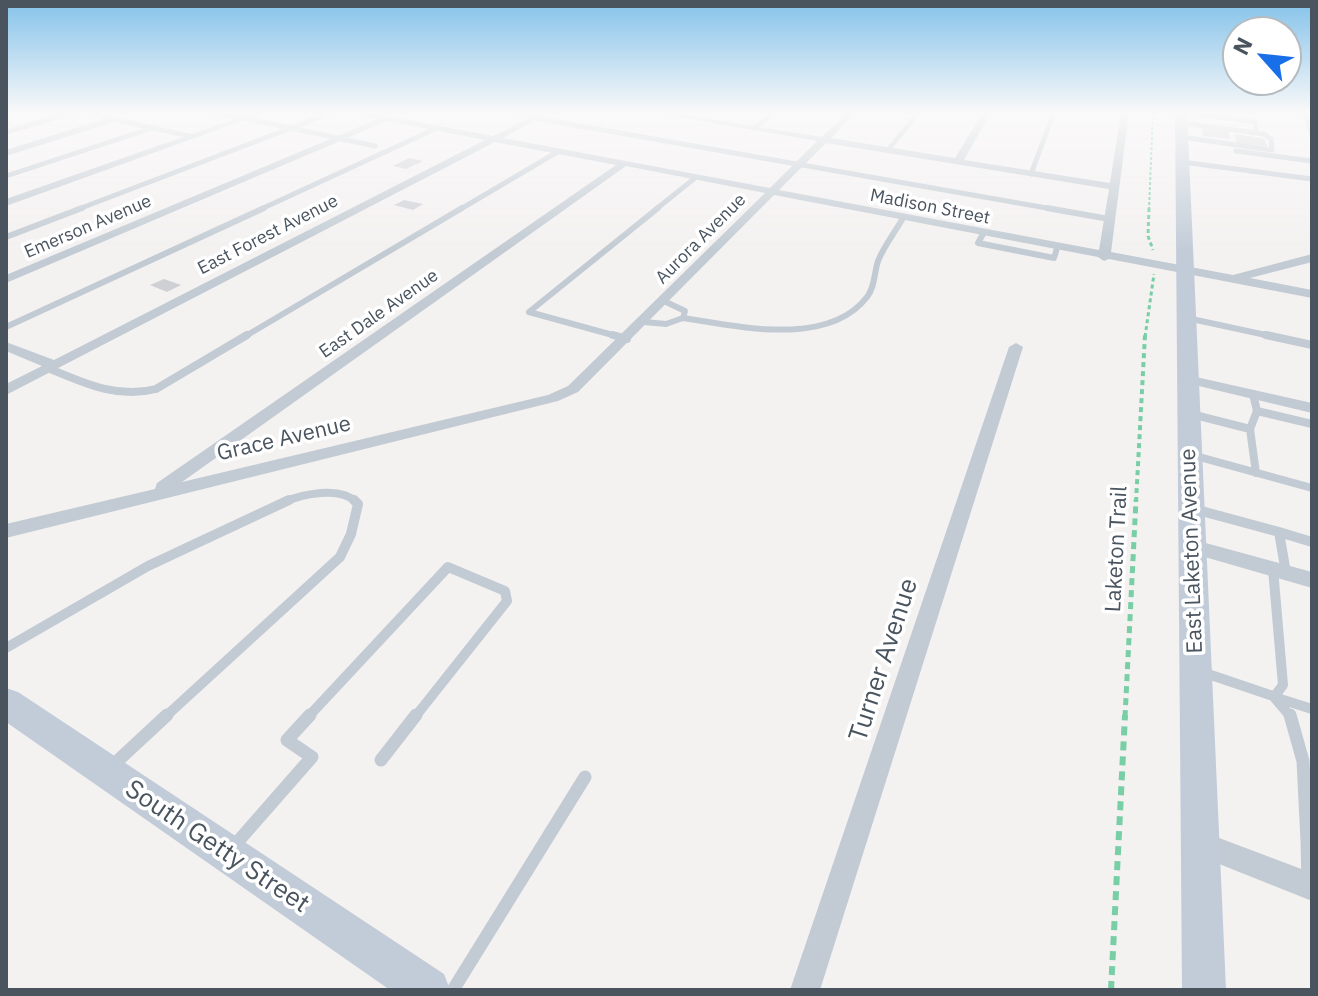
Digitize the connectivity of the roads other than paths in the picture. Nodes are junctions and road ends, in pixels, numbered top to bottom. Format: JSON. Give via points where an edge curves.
{"nodes":[{"id":1,"x":59,"y":158,"type":"edge"},
{"id":2,"x":131,"y":158,"type":"edge"},
{"id":3,"x":211,"y":158,"type":"edge"},
{"id":4,"x":291,"y":158,"type":"edge"},
{"id":5,"x":371,"y":158,"type":"edge"},
{"id":6,"x":456,"y":158,"type":"edge"},
{"id":7,"x":546,"y":158,"type":"edge"},
{"id":8,"x":596,"y":158,"type":"edge"},
{"id":9,"x":771,"y":158,"type":"edge"},
{"id":10,"x":806,"y":158,"type":"edge"},
{"id":11,"x":937,"y":158,"type":"edge"},
{"id":12,"x":960,"y":158,"type":"edge"},
{"id":13,"x":1037,"y":158,"type":"edge"},
{"id":14,"x":1118,"y":158,"type":"edge"},
{"id":15,"x":1182,"y":158,"type":"edge"},
{"id":16,"x":1259,"y":158,"type":"edge"},
{"id":17,"x":958,"y":162,"type":"junction"},
{"id":18,"x":623,"y":164,"type":"junction"},
{"id":19,"x":800,"y":164,"type":"junction"},
{"id":20,"x":1031,"y":174,"type":"junction"},
{"id":21,"x":6,"y":176,"type":"edge"},
{"id":22,"x":695,"y":178,"type":"junction"},
{"id":23,"x":1312,"y":179,"type":"edge"},
{"id":24,"x":1114,"y":187,"type":"junction"},
{"id":25,"x":772,"y":193,"type":"junction"},
{"id":26,"x":6,"y":203,"type":"edge"},
{"id":27,"x":903,"y":218,"type":"junction"},
{"id":28,"x":1109,"y":219,"type":"junction"},
{"id":29,"x":6,"y":237,"type":"edge"},
{"id":30,"x":1104,"y":257,"type":"junction"},
{"id":31,"x":1312,"y":258,"type":"edge"},
{"id":32,"x":1184,"y":272,"type":"junction"},
{"id":33,"x":6,"y":279,"type":"edge"},
{"id":34,"x":1226,"y":281,"type":"junction"},
{"id":35,"x":1312,"y":294,"type":"edge"},
{"id":36,"x":664,"y":301,"type":"junction"},
{"id":37,"x":683,"y":318,"type":"junction"},
{"id":38,"x":1187,"y":318,"type":"junction"},
{"id":39,"x":644,"y":322,"type":"junction"},
{"id":40,"x":6,"y":327,"type":"edge"},
{"id":41,"x":627,"y":339,"type":"junction"},
{"id":42,"x":1312,"y":345,"type":"edge"},
{"id":43,"x":6,"y":346,"type":"edge"},
{"id":44,"x":1016,"y":347,"type":"dead end"},
{"id":45,"x":51,"y":367,"type":"junction"},
{"id":46,"x":1187,"y":379,"type":"junction"},
{"id":47,"x":573,"y":389,"type":"joint"},
{"id":48,"x":6,"y":390,"type":"edge"},
{"id":49,"x":1253,"y":394,"type":"junction"},
{"id":50,"x":1312,"y":408,"type":"edge"},
{"id":51,"x":1257,"y":411,"type":"junction"},
{"id":52,"x":1188,"y":413,"type":"junction"},
{"id":53,"x":1312,"y":424,"type":"edge"},
{"id":54,"x":1250,"y":429,"type":"junction"},
{"id":55,"x":1189,"y":455,"type":"junction"},
{"id":56,"x":1256,"y":473,"type":"junction"},
{"id":57,"x":1312,"y":488,"type":"edge"},
{"id":58,"x":154,"y":493,"type":"junction"},
{"id":59,"x":1190,"y":508,"type":"junction"},
{"id":60,"x":6,"y":531,"type":"edge"},
{"id":61,"x":1279,"y":532,"type":"junction"},
{"id":62,"x":1312,"y":542,"type":"edge"},
{"id":63,"x":1191,"y":546,"type":"junction"},
{"id":64,"x":1279,"y":571,"type":"junction"},
{"id":65,"x":1312,"y":580,"type":"edge"},
{"id":66,"x":6,"y":648,"type":"edge"},
{"id":67,"x":1195,"y":670,"type":"junction"},
{"id":68,"x":1274,"y":697,"type":"junction"},
{"id":69,"x":6,"y":703,"type":"edge"},
{"id":70,"x":1312,"y":709,"type":"edge"},
{"id":71,"x":381,"y":760,"type":"dead end"},
{"id":72,"x":105,"y":772,"type":"junction"},
{"id":73,"x":585,"y":777,"type":"dead end"},
{"id":74,"x":1309,"y":840,"type":"edge"},
{"id":75,"x":1198,"y":843,"type":"junction"},
{"id":76,"x":227,"y":854,"type":"junction"},
{"id":77,"x":1310,"y":886,"type":"edge"},
{"id":78,"x":428,"y":990,"type":"edge"},
{"id":79,"x":453,"y":990,"type":"edge"},
{"id":80,"x":805,"y":990,"type":"edge"},
{"id":81,"x":1204,"y":990,"type":"edge"}],
"edges":[{"from":1,"to":21,"type":"lane"},
{"from":2,"to":26,"type":"street"},
{"from":3,"to":29,"type":"lane"},
{"from":4,"to":33,"type":"street","name":"Emerson Avenue"},
{"from":5,"to":40,"type":"lane"},
{"from":6,"to":45,"type":"street","name":"East Forest Avenue"},
{"from":7,"to":45,"type":"lane","via":[[156,389],[116,394]]},
{"from":8,"to":18,"type":"street","name":"Madison Street"},
{"from":9,"to":19,"type":"lane"},
{"from":10,"to":19,"type":"street","name":"Aurora Avenue"},
{"from":11,"to":17,"type":"street"},
{"from":12,"to":17,"type":"street"},
{"from":13,"to":20,"type":"lane"},
{"from":14,"to":24,"type":"street"},
{"from":15,"to":32,"type":"main road","name":"East Laketon Avenue"},
{"from":16,"to":23,"type":"lane"},
{"from":17,"to":20,"type":"street"},
{"from":18,"to":22,"type":"street","name":"Madison Street"},
{"from":18,"to":58,"type":"street","name":"East Dale Avenue"},
{"from":19,"to":25,"type":"street","name":"Aurora Avenue"},
{"from":19,"to":28,"type":"lane"},
{"from":20,"to":24,"type":"street"},
{"from":22,"to":25,"type":"street","name":"Madison Street"},
{"from":22,"to":41,"type":"lane","via":[[529,312]]},
{"from":24,"to":28,"type":"street"},
{"from":25,"to":27,"type":"street","name":"Madison Street"},
{"from":25,"to":36,"type":"street","name":"Aurora Avenue"},
{"from":27,"to":30,"type":"street","name":"Madison Street"},
{"from":27,"to":37,"type":"lane","via":[[879,260],[870,294],[855,311],[807,327],[779,329]]},
{"from":28,"to":30,"type":"street"},
{"from":30,"to":32,"type":"street","name":"Madison Street"},
{"from":31,"to":34,"type":"street"},
{"from":32,"to":34,"type":"street","name":"Madison Street"},
{"from":32,"to":38,"type":"main road","name":"East Laketon Avenue"},
{"from":34,"to":35,"type":"street","name":"Madison Street"},
{"from":36,"to":37,"type":"lane","via":[[681,307]]},
{"from":36,"to":39,"type":"street","name":"Aurora Avenue"},
{"from":37,"to":39,"type":"lane","via":[[666,324]]},
{"from":38,"to":42,"type":"lane"},
{"from":38,"to":46,"type":"main road","name":"East Laketon Avenue"},
{"from":39,"to":41,"type":"street","name":"Aurora Avenue"},
{"from":41,"to":47,"type":"street","name":"Aurora Avenue"},
{"from":43,"to":45,"type":"street"},
{"from":44,"to":80,"type":"street","name":"Turner Avenue"},
{"from":45,"to":48,"type":"street","name":"East Forest Avenue"},
{"from":46,"to":49,"type":"street"},
{"from":46,"to":52,"type":"main road","name":"East Laketon Avenue"},
{"from":47,"to":58,"type":"street","name":"Grace Avenue"},
{"from":49,"to":50,"type":"street"},
{"from":49,"to":51,"type":"lane"},
{"from":51,"to":53,"type":"lane"},
{"from":51,"to":54,"type":"lane"},
{"from":52,"to":54,"type":"lane"},
{"from":52,"to":55,"type":"main road","name":"East Laketon Avenue"},
{"from":54,"to":56,"type":"lane"},
{"from":55,"to":56,"type":"lane"},
{"from":55,"to":59,"type":"main road","name":"East Laketon Avenue"},
{"from":56,"to":57,"type":"lane"},
{"from":58,"to":60,"type":"street","name":"Grace Avenue"},
{"from":59,"to":61,"type":"lane"},
{"from":59,"to":63,"type":"main road","name":"East Laketon Avenue"},
{"from":61,"to":62,"type":"lane"},
{"from":61,"to":64,"type":"lane"},
{"from":63,"to":64,"type":"street"},
{"from":63,"to":67,"type":"main road","name":"East Laketon Avenue"},
{"from":64,"to":65,"type":"street"},
{"from":64,"to":68,"type":"lane","via":[[1283,685]]},
{"from":66,"to":72,"type":"lane","via":[[148,566],[300,495],[339,494],[358,504],[340,557]]},
{"from":67,"to":68,"type":"lane"},
{"from":67,"to":75,"type":"main road","name":"East Laketon Avenue"},
{"from":68,"to":70,"type":"lane"},
{"from":68,"to":74,"type":"lane","via":[[1290,712],[1301,746]]},
{"from":69,"to":72,"type":"main road","name":"South Getty Street"},
{"from":71,"to":76,"type":"lane","via":[[507,601],[505,591],[448,567],[287,740],[312,757]]},
{"from":72,"to":76,"type":"main road","name":"South Getty Street"},
{"from":73,"to":79,"type":"lane"},
{"from":74,"to":77,"type":"lane"},
{"from":75,"to":77,"type":"street"},
{"from":75,"to":81,"type":"main road","name":"East Laketon Avenue"},
{"from":76,"to":78,"type":"main road","name":"South Getty Street"}]}
